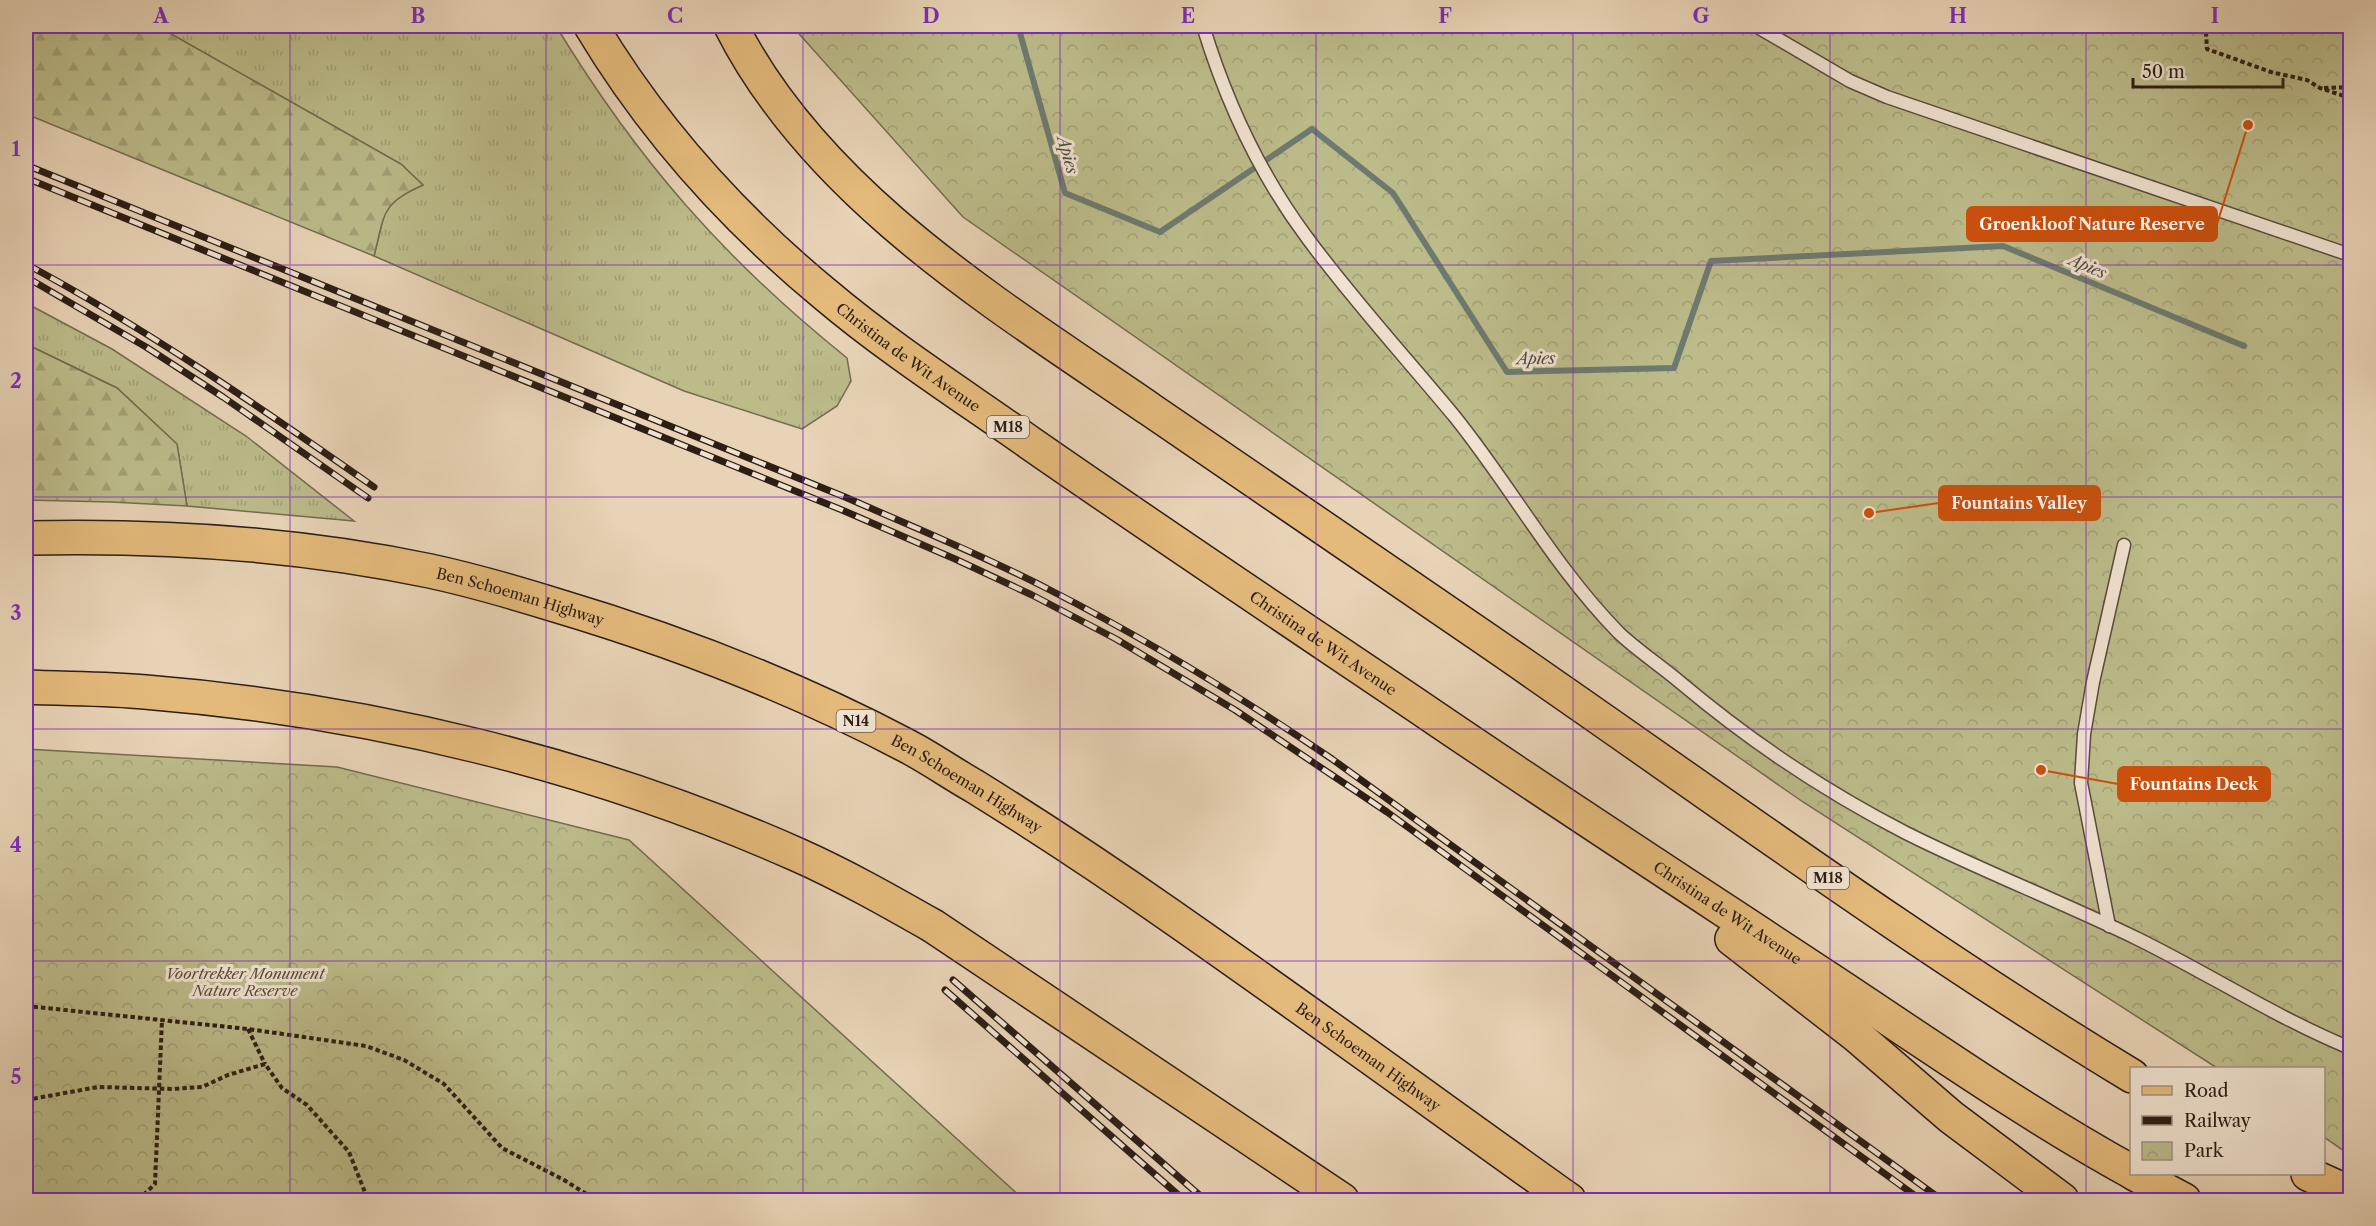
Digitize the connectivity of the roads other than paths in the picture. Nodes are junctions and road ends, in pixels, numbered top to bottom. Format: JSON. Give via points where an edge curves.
{"nodes":[{"id":1,"x":591,"y":26,"type":"edge"},
{"id":2,"x":731,"y":26,"type":"edge"},
{"id":3,"x":1203,"y":26,"type":"edge"},
{"id":4,"x":1756,"y":26,"type":"edge"},
{"id":5,"x":2350,"y":255,"type":"edge"},
{"id":6,"x":26,"y":538,"type":"edge"},
{"id":7,"x":2124,"y":545,"type":"dead end"},
{"id":8,"x":26,"y":687,"type":"edge"},
{"id":9,"x":1490,"y":756,"type":"junction"},
{"id":10,"x":2109,"y":926,"type":"junction"},
{"id":11,"x":2350,"y":1048,"type":"edge"},
{"id":12,"x":2130,"y":1075,"type":"edge"},
{"id":13,"x":2130,"y":1171,"type":"edge"},
{"id":14,"x":2137,"y":1175,"type":"edge"},
{"id":15,"x":2312,"y":1175,"type":"edge"},
{"id":16,"x":2350,"y":1193,"type":"edge"},
{"id":17,"x":1342,"y":1200,"type":"edge"},
{"id":18,"x":1569,"y":1200,"type":"edge"},
{"id":19,"x":2062,"y":1200,"type":"edge"},
{"id":20,"x":2184,"y":1200,"type":"edge"}],
"edges":[{"from":1,"to":9,"type":"main road","name":"Christina de Wit Avenue","number":"M18","via":[[647,110],[699,172],[766,244],[829,298],[1089,484]]},
{"from":2,"to":12,"type":"main road","number":"M18","via":[[778,101],[851,187],[964,280],[1606,721],[1771,839],[2034,1017]]},
{"from":3,"to":10,"type":"lane","via":[[1239,123],[1306,238],[1455,418],[1548,547],[1622,636],[1752,739],[1869,813]]},
{"from":4,"to":5,"type":"lane","via":[[1887,98]]},
{"from":6,"to":18,"type":"main road","name":"Ben Schoeman Highway","number":"N14","via":[[207,540],[429,571],[609,621],[714,658],[909,747],[997,801],[1235,961]]},
{"from":7,"to":10,"type":"lane","via":[[2092,682],[2081,783]]},
{"from":8,"to":17,"type":"main road","via":[[143,692],[356,721],[448,739],[584,776],[707,818],[799,855],[933,926]]},
{"from":9,"to":13,"type":"main road","name":"Christina de Wit Avenue","number":"M18","via":[[1958,1066]]},
{"from":9,"to":19,"type":"main road","via":[[1857,1036],[1951,1117]]},
{"from":10,"to":11,"type":"lane"},
{"from":14,"to":20,"type":"main road","name":"Christina de Wit Avenue","number":"M18"},
{"from":15,"to":16,"type":"main road"}]}
